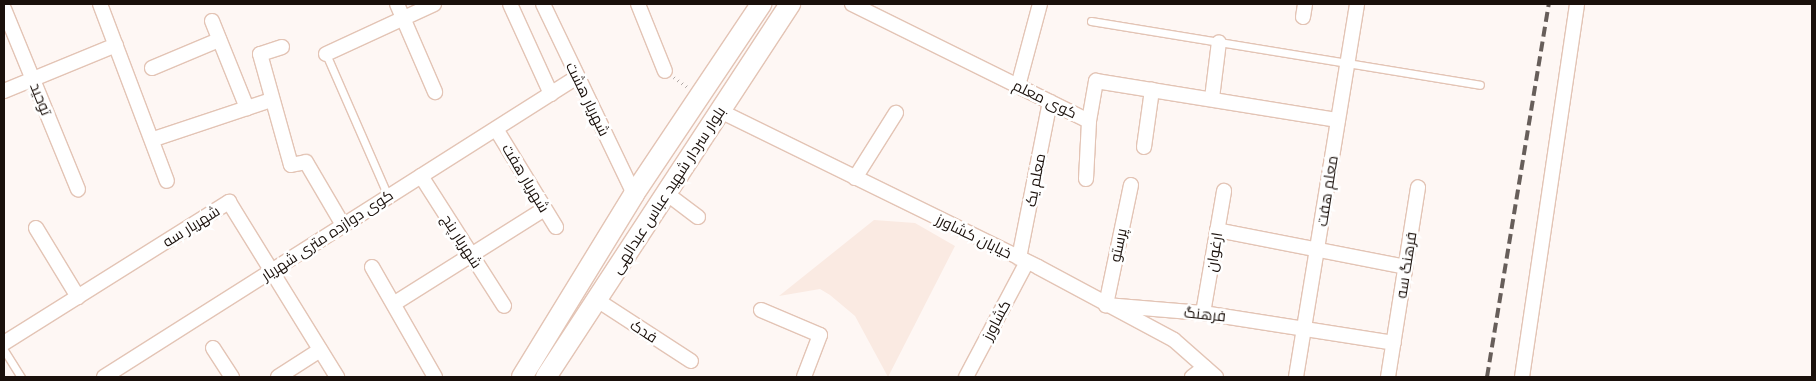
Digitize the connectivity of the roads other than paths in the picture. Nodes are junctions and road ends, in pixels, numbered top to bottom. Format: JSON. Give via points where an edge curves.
{"nodes":[{"id":1,"x":100,"y":4,"type":"edge"},
{"id":2,"x":397,"y":4,"type":"edge"},
{"id":3,"x":434,"y":4,"type":"edge"},
{"id":4,"x":510,"y":4,"type":"edge"},
{"id":5,"x":543,"y":4,"type":"edge"},
{"id":6,"x":638,"y":4,"type":"edge"},
{"id":7,"x":761,"y":4,"type":"edge"},
{"id":8,"x":790,"y":4,"type":"edge"},
{"id":9,"x":852,"y":4,"type":"edge"},
{"id":10,"x":1040,"y":4,"type":"edge"},
{"id":11,"x":1357,"y":4,"type":"edge"},
{"id":12,"x":1577,"y":4,"type":"edge"},
{"id":13,"x":4,"y":9,"type":"edge"},
{"id":14,"x":404,"y":18,"type":"junction"},
{"id":15,"x":212,"y":21,"type":"dead end"},
{"id":16,"x":1091,"y":21,"type":"dead end"},
{"id":17,"x":220,"y":40,"type":"junction"},
{"id":18,"x":1219,"y":42,"type":"junction"},
{"id":19,"x":116,"y":45,"type":"junction"},
{"id":20,"x":282,"y":47,"type":"dead end"},
{"id":21,"x":326,"y":54,"type":"joint"},
{"id":22,"x":1348,"y":63,"type":"junction"},
{"id":23,"x":152,"y":68,"type":"dead end"},
{"id":24,"x":665,"y":71,"type":"road end"},
{"id":25,"x":577,"y":77,"type":"junction"},
{"id":26,"x":33,"y":79,"type":"junction"},
{"id":27,"x":1480,"y":85,"type":"dead end"},
{"id":28,"x":1018,"y":86,"type":"junction"},
{"id":29,"x":1152,"y":90,"type":"junction"},
{"id":30,"x":4,"y":91,"type":"edge"},
{"id":31,"x":435,"y":92,"type":"dead end"},
{"id":32,"x":551,"y":94,"type":"junction"},
{"id":33,"x":700,"y":95,"type":"junction"},
{"id":34,"x":1212,"y":98,"type":"junction"},
{"id":35,"x":271,"y":100,"type":"junction"},
{"id":36,"x":1050,"y":102,"type":"junction"},
{"id":37,"x":247,"y":108,"type":"junction"},
{"id":38,"x":720,"y":111,"type":"junction"},
{"id":39,"x":896,"y":113,"type":"dead end"},
{"id":40,"x":1338,"y":120,"type":"junction"},
{"id":41,"x":1089,"y":121,"type":"junction"},
{"id":42,"x":496,"y":129,"type":"junction"},
{"id":43,"x":154,"y":139,"type":"junction"},
{"id":44,"x":1144,"y":147,"type":"dead end"},
{"id":45,"x":420,"y":176,"type":"junction"},
{"id":46,"x":855,"y":178,"type":"junction"},
{"id":47,"x":1086,"y":179,"type":"dead end"},
{"id":48,"x":167,"y":182,"type":"dead end"},
{"id":49,"x":1131,"y":185,"type":"dead end"},
{"id":50,"x":1418,"y":187,"type":"dead end"},
{"id":51,"x":78,"y":189,"type":"dead end"},
{"id":52,"x":1224,"y":191,"type":"dead end"},
{"id":53,"x":666,"y":193,"type":"junction"},
{"id":54,"x":634,"y":194,"type":"junction"},
{"id":55,"x":388,"y":196,"type":"junction"},
{"id":56,"x":544,"y":209,"type":"junction"},
{"id":57,"x":698,"y":217,"type":"dead end"},
{"id":58,"x":343,"y":225,"type":"junction"},
{"id":59,"x":556,"y":227,"type":"dead end"},
{"id":60,"x":36,"y":228,"type":"dead end"},
{"id":61,"x":1217,"y":230,"type":"junction"},
{"id":62,"x":1318,"y":247,"type":"junction"},
{"id":63,"x":471,"y":255,"type":"junction"},
{"id":64,"x":1023,"y":260,"type":"junction"},
{"id":65,"x":372,"y":267,"type":"dead end"},
{"id":66,"x":1405,"y":267,"type":"junction"},
{"id":67,"x":272,"y":271,"type":"junction"},
{"id":68,"x":78,"y":297,"type":"junction"},
{"id":69,"x":597,"y":300,"type":"junction"},
{"id":70,"x":394,"y":303,"type":"junction"},
{"id":71,"x":1106,"y":305,"type":"junction"},
{"id":72,"x":504,"y":306,"type":"dead end"},
{"id":73,"x":761,"y":310,"type":"dead end"},
{"id":74,"x":1203,"y":313,"type":"junction"},
{"id":75,"x":1304,"y":327,"type":"junction"},
{"id":76,"x":1394,"y":342,"type":"junction"},
{"id":77,"x":4,"y":343,"type":"edge"},
{"id":78,"x":214,"y":348,"type":"dead end"},
{"id":79,"x":4,"y":350,"type":"edge"},
{"id":80,"x":320,"y":350,"type":"junction"},
{"id":81,"x":691,"y":361,"type":"dead end"},
{"id":82,"x":1205,"y":367,"type":"junction"},
{"id":83,"x":21,"y":377,"type":"edge"},
{"id":84,"x":104,"y":377,"type":"edge"},
{"id":85,"x":232,"y":377,"type":"edge"},
{"id":86,"x":278,"y":377,"type":"edge"},
{"id":87,"x":337,"y":377,"type":"edge"},
{"id":88,"x":435,"y":377,"type":"edge"},
{"id":89,"x":522,"y":377,"type":"edge"},
{"id":90,"x":549,"y":377,"type":"edge"},
{"id":91,"x":804,"y":377,"type":"edge"},
{"id":92,"x":966,"y":377,"type":"edge"},
{"id":93,"x":1192,"y":377,"type":"edge"},
{"id":94,"x":1216,"y":377,"type":"edge"},
{"id":95,"x":1296,"y":377,"type":"edge"},
{"id":96,"x":1388,"y":377,"type":"edge"},
{"id":97,"x":1522,"y":377,"type":"edge"}],
"edges":[{"from":1,"to":19,"type":"street"},
{"from":2,"to":14,"type":"street"},
{"from":3,"to":14,"type":"street"},
{"from":4,"to":32,"type":"street"},
{"from":5,"to":25,"type":"street","name":"شهریار هشت"},
{"from":6,"to":24,"type":"street"},
{"from":7,"to":33,"type":"street","name":"بلوار سردار شهید عباس عبدالهی"},
{"from":8,"to":38,"type":"street","name":"بلوار سردار شهید عباس عبدالهی"},
{"from":9,"to":28,"type":"street","name":"کوی معلم"},
{"from":10,"to":28,"type":"street"},
{"from":11,"to":22,"type":"street","name":"معلم هفت"},
{"from":12,"to":97,"type":"street"},
{"from":13,"to":26,"type":"street","name":"توحید"},
{"from":14,"to":21,"type":"street"},
{"from":14,"to":31,"type":"street"},
{"from":15,"to":17,"type":"street"},
{"from":16,"to":18,"type":"lane"},
{"from":17,"to":23,"type":"street"},
{"from":17,"to":37,"type":"street"},
{"from":18,"to":22,"type":"lane"},
{"from":18,"to":34,"type":"street"},
{"from":19,"to":26,"type":"street"},
{"from":19,"to":43,"type":"street"},
{"from":20,"to":35,"type":"street","via":[[260,54]]},
{"from":21,"to":55,"type":"lane"},
{"from":22,"to":27,"type":"lane"},
{"from":22,"to":40,"type":"street","name":"معلم هفت"},
{"from":25,"to":32,"type":"street","name":"کوی دوازده متری شهریار"},
{"from":25,"to":54,"type":"street","name":"شهریار هشت"},
{"from":26,"to":30,"type":"street"},
{"from":26,"to":51,"type":"street","name":"توحید"},
{"from":28,"to":36,"type":"street","name":"کوی معلم"},
{"from":29,"to":34,"type":"street","name":"کوی معلم"},
{"from":29,"to":41,"type":"street","name":"کوی معلم","via":[[1096,81]]},
{"from":29,"to":44,"type":"street"},
{"from":32,"to":42,"type":"street","name":"کوی دوازده متری شهریار"},
{"from":33,"to":38,"type":"street"},
{"from":33,"to":54,"type":"street","name":"بلوار سردار شهید عباس عبدالهی"},
{"from":34,"to":40,"type":"street","name":"کوی معلم"},
{"from":35,"to":37,"type":"street"},
{"from":35,"to":58,"type":"street","via":[[291,165],[306,162]]},
{"from":36,"to":41,"type":"street","name":"کوی معلم"},
{"from":36,"to":64,"type":"street","name":"معلم یک"},
{"from":37,"to":43,"type":"street"},
{"from":38,"to":46,"type":"street","name":"خیابان کشاورز"},
{"from":38,"to":53,"type":"street","name":"بلوار سردار شهید عباس عبدالهی"},
{"from":39,"to":46,"type":"street"},
{"from":40,"to":62,"type":"street","name":"معلم هفت"},
{"from":41,"to":47,"type":"street"},
{"from":42,"to":45,"type":"street","name":"کوی دوازده متری شهریار"},
{"from":42,"to":56,"type":"street","name":"شهریار هفت"},
{"from":43,"to":48,"type":"street"},
{"from":45,"to":55,"type":"street","name":"کوی دوازده متری شهریار"},
{"from":45,"to":63,"type":"street","name":"شهریار پنج"},
{"from":46,"to":64,"type":"street","name":"خیابان کشاورز"},
{"from":49,"to":71,"type":"street","name":"پرستو"},
{"from":50,"to":66,"type":"street","name":"فرهنگ سه"},
{"from":52,"to":61,"type":"street","name":"ارغوان"},
{"from":53,"to":57,"type":"street"},
{"from":53,"to":69,"type":"street","name":"بلوار سردار شهید عباس عبدالهی"},
{"from":54,"to":89,"type":"street","name":"بلوار سردار شهید عباس عبدالهی"},
{"from":55,"to":58,"type":"street","name":"کوی دوازده متری شهریار"},
{"from":56,"to":59,"type":"street","name":"شهریار هفت"},
{"from":56,"to":63,"type":"street"},
{"from":58,"to":67,"type":"street","name":"کوی دوازده متری شهریار"},
{"from":60,"to":68,"type":"street"},
{"from":61,"to":62,"type":"street"},
{"from":61,"to":74,"type":"street","name":"ارغوان"},
{"from":62,"to":66,"type":"street"},
{"from":62,"to":75,"type":"street","name":"معلم هفت"},
{"from":63,"to":70,"type":"street"},
{"from":63,"to":72,"type":"street","name":"شهریار پنج"},
{"from":64,"to":71,"type":"street","name":"خیابان کشاورز"},
{"from":64,"to":92,"type":"street","name":"کشاورز"},
{"from":65,"to":70,"type":"street"},
{"from":66,"to":76,"type":"street","name":"فرهنگ سه"},
{"from":67,"to":68,"type":"street","name":"شهریار سه","via":[[229,202]]},
{"from":67,"to":80,"type":"street","name":"شهریار سه"},
{"from":67,"to":84,"type":"street","name":"کوی دوازده متری شهریار"},
{"from":68,"to":77,"type":"street","name":"شهریار سه"},
{"from":69,"to":81,"type":"street","name":"فدک"},
{"from":69,"to":90,"type":"street","name":"بلوار سردار شهید عباس عبدالهی"},
{"from":70,"to":88,"type":"street"},
{"from":71,"to":74,"type":"street","name":"فرهنگ"},
{"from":71,"to":82,"type":"street","name":"خیابان کشاورز","via":[[1174,340]]},
{"from":73,"to":91,"type":"street","via":[[820,335]]},
{"from":74,"to":75,"type":"street","name":"فرهنگ"},
{"from":75,"to":76,"type":"street"},
{"from":75,"to":95,"type":"street","name":"معلم هفت"},
{"from":76,"to":96,"type":"street","name":"فرهنگ سه"},
{"from":78,"to":85,"type":"street"},
{"from":79,"to":83,"type":"lane"},
{"from":80,"to":86,"type":"street"},
{"from":80,"to":87,"type":"street","name":"شهریار سه"},
{"from":82,"to":93,"type":"street"},
{"from":82,"to":94,"type":"street","name":"خیابان کشاورز"}]}
